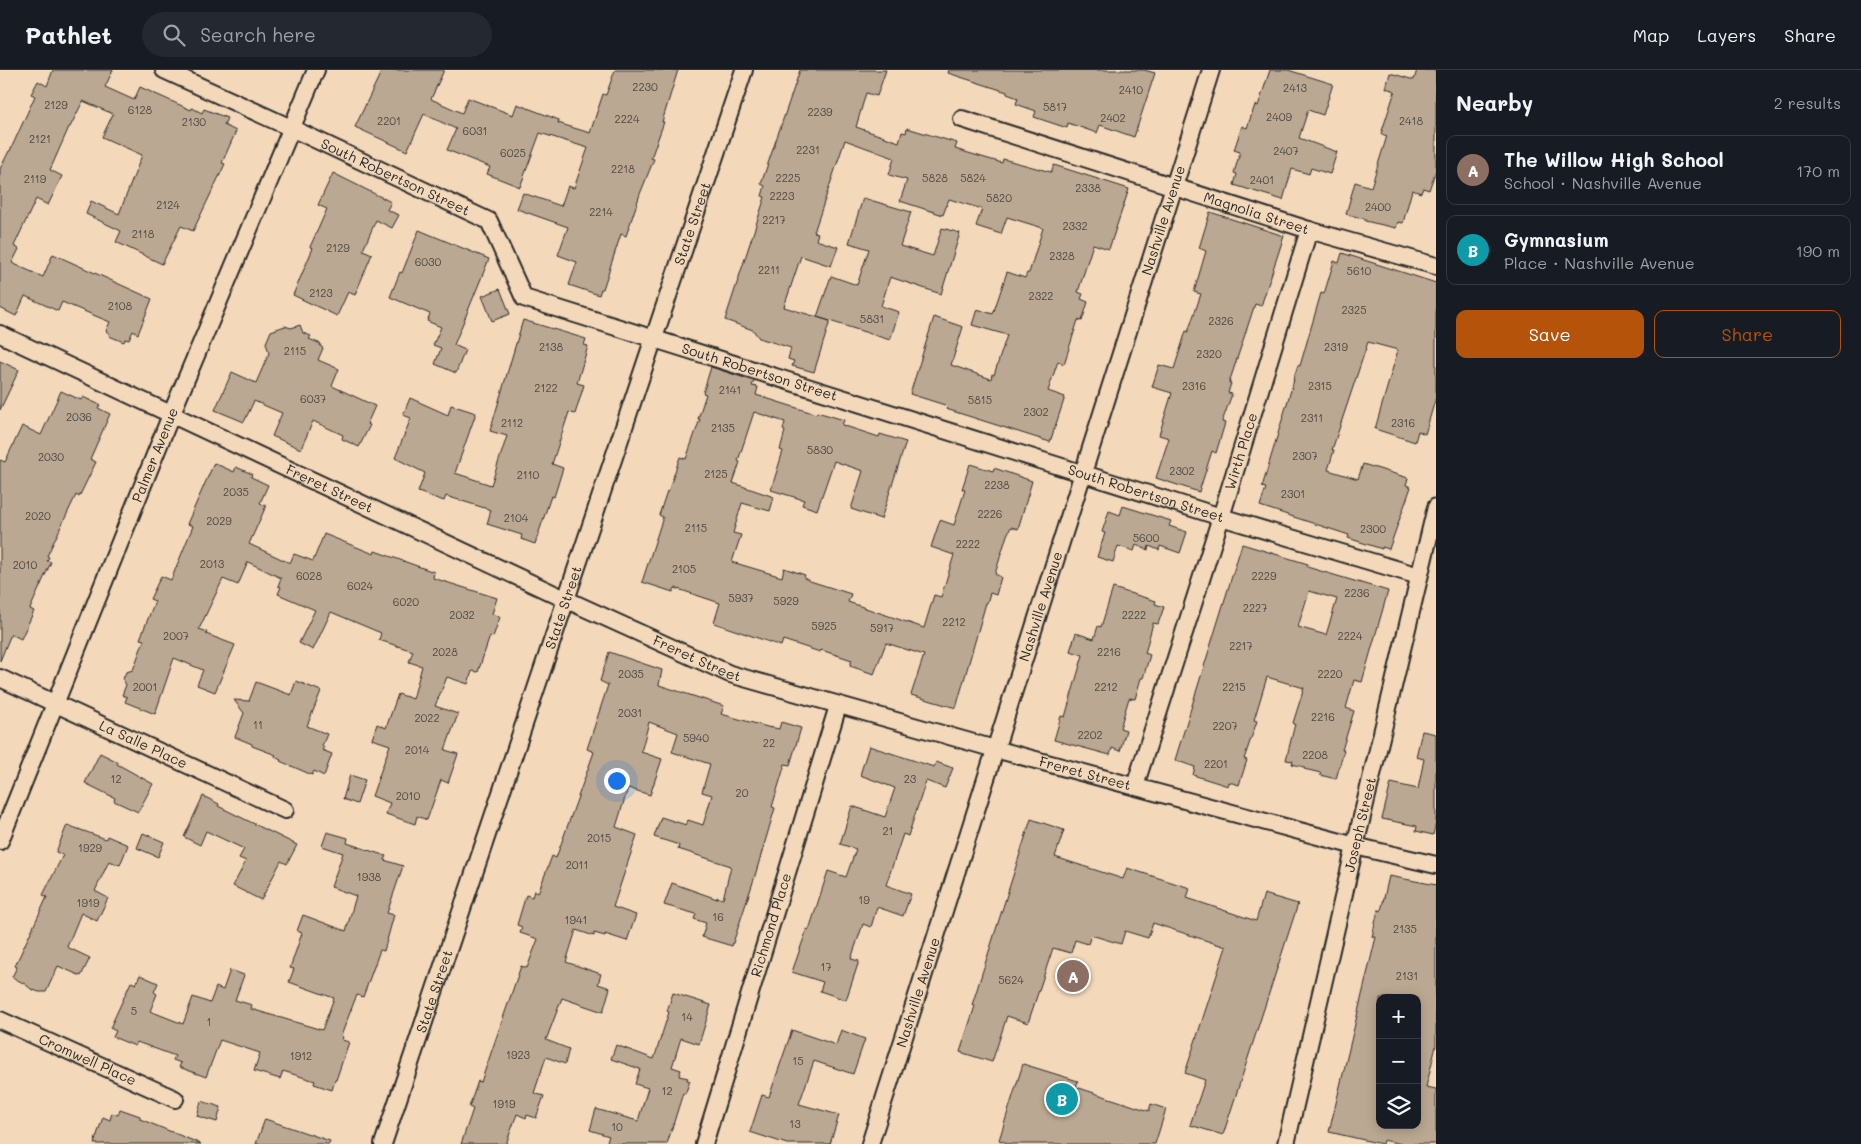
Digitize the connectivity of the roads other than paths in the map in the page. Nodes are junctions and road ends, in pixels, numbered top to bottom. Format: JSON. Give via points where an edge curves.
{"nodes":[{"id":1,"x":164,"y":70,"type":"edge"},
{"id":2,"x":316,"y":70,"type":"edge"},
{"id":3,"x":744,"y":70,"type":"edge"},
{"id":4,"x":1211,"y":70,"type":"edge"},
{"id":5,"x":962,"y":119,"type":"dead end"},
{"id":6,"x":292,"y":128,"type":"junction"},
{"id":7,"x":1175,"y":186,"type":"junction"},
{"id":8,"x":1309,"y":230,"type":"junction"},
{"id":9,"x":1436,"y":266,"type":"edge"},
{"id":10,"x":0,"y":334,"type":"edge"},
{"id":11,"x":654,"y":339,"type":"junction"},
{"id":12,"x":171,"y":415,"type":"junction"},
{"id":13,"x":1083,"y":473,"type":"junction"},
{"id":14,"x":1436,"y":507,"type":"edge"},
{"id":15,"x":1221,"y":517,"type":"junction"},
{"id":16,"x":1432,"y":542,"type":"edge"},
{"id":17,"x":1419,"y":576,"type":"junction"},
{"id":18,"x":567,"y":600,"type":"junction"},
{"id":19,"x":0,"y":678,"type":"edge"},
{"id":20,"x":54,"y":704,"type":"junction"},
{"id":21,"x":838,"y":706,"type":"junction"},
{"id":22,"x":995,"y":749,"type":"junction"},
{"id":23,"x":1135,"y":786,"type":"junction"},
{"id":24,"x":285,"y":810,"type":"dead end"},
{"id":25,"x":0,"y":840,"type":"edge"},
{"id":26,"x":1355,"y":846,"type":"junction"},
{"id":27,"x":1436,"y":865,"type":"edge"},
{"id":28,"x":0,"y":1020,"type":"edge"},
{"id":29,"x":175,"y":1098,"type":"dead end"},
{"id":30,"x":383,"y":1144,"type":"edge"},
{"id":31,"x":704,"y":1144,"type":"edge"},
{"id":32,"x":870,"y":1144,"type":"edge"},
{"id":33,"x":1286,"y":1144,"type":"edge"}],
"edges":[{"from":1,"to":6,"type":"street","name":"South Robertson Street"},
{"from":2,"to":6,"type":"street","name":"Palmer Avenue"},
{"from":3,"to":11,"type":"street","name":"State Street"},
{"from":4,"to":7,"type":"street","name":"Nashville Avenue"},
{"from":5,"to":7,"type":"street","name":"Magnolia Street"},
{"from":6,"to":11,"type":"street","name":"South Robertson Street","via":[[489,221],[524,298]]},
{"from":6,"to":12,"type":"street","name":"Palmer Avenue"},
{"from":7,"to":8,"type":"street","name":"Magnolia Street"},
{"from":7,"to":13,"type":"street","name":"Nashville Avenue"},
{"from":8,"to":9,"type":"street","name":"Magnolia Street"},
{"from":8,"to":15,"type":"street","name":"Wirth Place"},
{"from":10,"to":12,"type":"street","name":"Freret Street"},
{"from":11,"to":13,"type":"street","name":"South Robertson Street"},
{"from":11,"to":18,"type":"street","name":"State Street"},
{"from":12,"to":18,"type":"street","name":"Freret Street"},
{"from":12,"to":20,"type":"street","name":"Palmer Avenue"},
{"from":13,"to":15,"type":"street","name":"South Robertson Street"},
{"from":13,"to":22,"type":"street","name":"Nashville Avenue"},
{"from":14,"to":16,"type":"street","name":"Joseph Street"},
{"from":15,"to":17,"type":"street","name":"South Robertson Street"},
{"from":15,"to":23,"type":"street","name":"Wirth Place"},
{"from":16,"to":17,"type":"street","name":"Joseph Street"},
{"from":17,"to":26,"type":"street","name":"Joseph Street"},
{"from":18,"to":21,"type":"street","name":"Freret Street","via":[[730,674]]},
{"from":18,"to":30,"type":"street","name":"State Street"},
{"from":19,"to":20,"type":"street","name":"La Salle Place"},
{"from":20,"to":24,"type":"street","name":"La Salle Place"},
{"from":20,"to":25,"type":"street","name":"Palmer Avenue"},
{"from":21,"to":22,"type":"street","name":"Freret Street"},
{"from":21,"to":31,"type":"street","name":"Richmond Place"},
{"from":22,"to":23,"type":"street","name":"Freret Street"},
{"from":22,"to":32,"type":"street","name":"Nashville Avenue"},
{"from":23,"to":26,"type":"street","name":"Freret Street"},
{"from":26,"to":27,"type":"street","name":"Freret Street"},
{"from":26,"to":33,"type":"street","name":"Joseph Street"},
{"from":28,"to":29,"type":"street","name":"Cromwell Place"}]}
